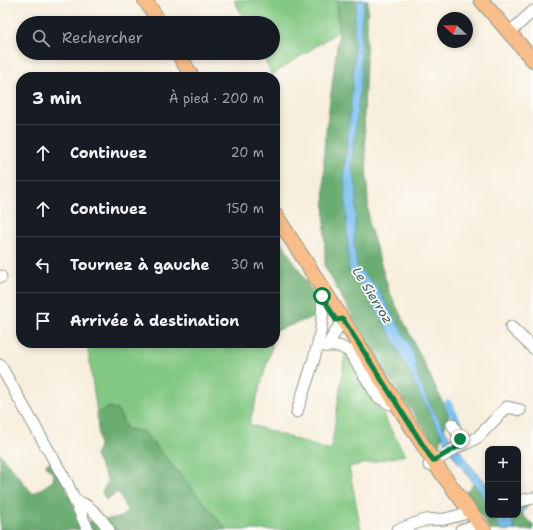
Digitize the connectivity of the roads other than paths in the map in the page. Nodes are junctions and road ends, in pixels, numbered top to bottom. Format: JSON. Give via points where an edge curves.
{"nodes":[{"id":1,"x":145,"y":0,"type":"edge"},
{"id":2,"x":481,"y":0,"type":"edge"},
{"id":3,"x":533,"y":11,"type":"edge"},
{"id":4,"x":155,"y":16,"type":"edge"},
{"id":5,"x":509,"y":32,"type":"junction"},
{"id":6,"x":182,"y":60,"type":"edge"},
{"id":7,"x":533,"y":60,"type":"edge"},
{"id":8,"x":189,"y":72,"type":"edge"},
{"id":9,"x":280,"y":222,"type":"edge"},
{"id":10,"x":312,"y":274,"type":"junction"},
{"id":11,"x":322,"y":296,"type":"junction"},
{"id":12,"x":340,"y":322,"type":"junction"},
{"id":13,"x":511,"y":327,"type":"dead end"},
{"id":14,"x":319,"y":333,"type":"junction"},
{"id":15,"x":322,"y":346,"type":"junction"},
{"id":16,"x":533,"y":348,"type":"edge"},
{"id":17,"x":0,"y":365,"type":"edge"},
{"id":18,"x":390,"y":404,"type":"junction"},
{"id":19,"x":520,"y":410,"type":"dead end"},
{"id":20,"x":297,"y":412,"type":"dead end"},
{"id":21,"x":452,"y":424,"type":"dead end"},
{"id":22,"x":459,"y":446,"type":"junction"},
{"id":23,"x":431,"y":463,"type":"junction"},
{"id":24,"x":533,"y":498,"type":"edge"},
{"id":25,"x":75,"y":501,"type":"junction"},
{"id":26,"x":521,"y":501,"type":"edge"},
{"id":27,"x":464,"y":514,"type":"junction"},
{"id":28,"x":473,"y":529,"type":"edge"},
{"id":29,"x":88,"y":530,"type":"edge"},
{"id":30,"x":109,"y":530,"type":"edge"},
{"id":31,"x":396,"y":530,"type":"edge"}],
"edges":[{"from":1,"to":4,"type":"main road"},
{"from":2,"to":5,"type":"main road"},
{"from":3,"to":5,"type":"street"},
{"from":5,"to":7,"type":"main road"},
{"from":6,"to":8,"type":"main road"},
{"from":9,"to":10,"type":"main road"},
{"from":10,"to":11,"type":"main road"},
{"from":10,"to":12,"type":"main road"},
{"from":11,"to":12,"type":"main road"},
{"from":11,"to":14,"type":"street","via":[[324,313]]},
{"from":12,"to":14,"type":"street","via":[[328,323]]},
{"from":12,"to":15,"type":"street"},
{"from":12,"to":18,"type":"main road"},
{"from":12,"to":23,"type":"main road"},
{"from":13,"to":16,"type":"street"},
{"from":14,"to":15,"type":"street"},
{"from":15,"to":18,"type":"street","via":[[339,346],[349,351],[378,397]]},
{"from":15,"to":20,"type":"street"},
{"from":17,"to":25,"type":"street"},
{"from":18,"to":23,"type":"main road"},
{"from":19,"to":22,"type":"street","via":[[507,407],[478,437]]},
{"from":21,"to":22,"type":"street","via":[[460,439]]},
{"from":22,"to":23,"type":"street"},
{"from":23,"to":27,"type":"main road"},
{"from":23,"to":28,"type":"main road"},
{"from":24,"to":26,"type":"street"},
{"from":25,"to":29,"type":"street"},
{"from":25,"to":30,"type":"street","via":[[82,502],[104,521]]},
{"from":27,"to":28,"type":"main road"},
{"from":27,"to":31,"type":"street","via":[[445,519],[425,520]]}]}
